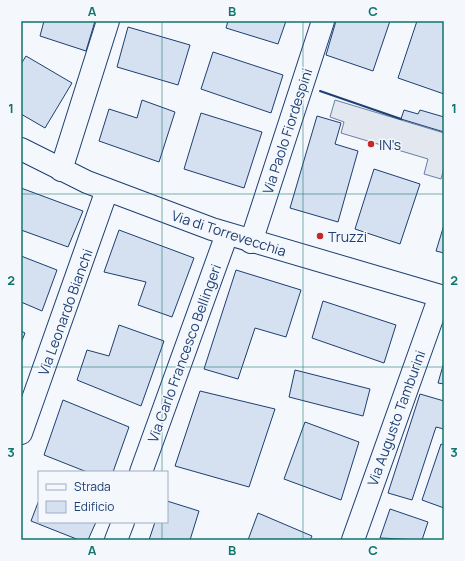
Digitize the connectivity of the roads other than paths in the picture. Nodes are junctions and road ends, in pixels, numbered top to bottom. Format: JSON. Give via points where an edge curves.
{"nodes":[{"id":1,"x":108,"y":21,"type":"edge"},
{"id":2,"x":323,"y":21,"type":"edge"},
{"id":3,"x":21,"y":149,"type":"edge"},
{"id":4,"x":61,"y":170,"type":"junction"},
{"id":5,"x":108,"y":190,"type":"junction"},
{"id":6,"x":227,"y":234,"type":"junction"},
{"id":7,"x":251,"y":242,"type":"junction"},
{"id":8,"x":442,"y":296,"type":"edge"},
{"id":9,"x":21,"y":433,"type":"edge"},
{"id":10,"x":141,"y":471,"type":"edge"},
{"id":11,"x":122,"y":523,"type":"edge"},
{"id":12,"x":116,"y":540,"type":"edge"},
{"id":13,"x":353,"y":540,"type":"edge"}],
"edges":[{"from":1,"to":4,"type":"street"},
{"from":2,"to":7,"type":"street","name":"Via Paolo Fiordespini"},
{"from":3,"to":4,"type":"street","name":"Via di Torrevecchia"},
{"from":4,"to":5,"type":"street","name":"Via di Torrevecchia"},
{"from":5,"to":6,"type":"street","name":"Via di Torrevecchia"},
{"from":5,"to":9,"type":"street","name":"Via Leonardo Bianchi"},
{"from":6,"to":7,"type":"street","name":"Via di Torrevecchia"},
{"from":6,"to":10,"type":"street","name":"Via Carlo Francesco Bellingeri"},
{"from":7,"to":8,"type":"street","name":"Via di Torrevecchia"},
{"from":8,"to":13,"type":"street","name":"Via Augusto Tamburini"},
{"from":11,"to":12,"type":"street"}]}
